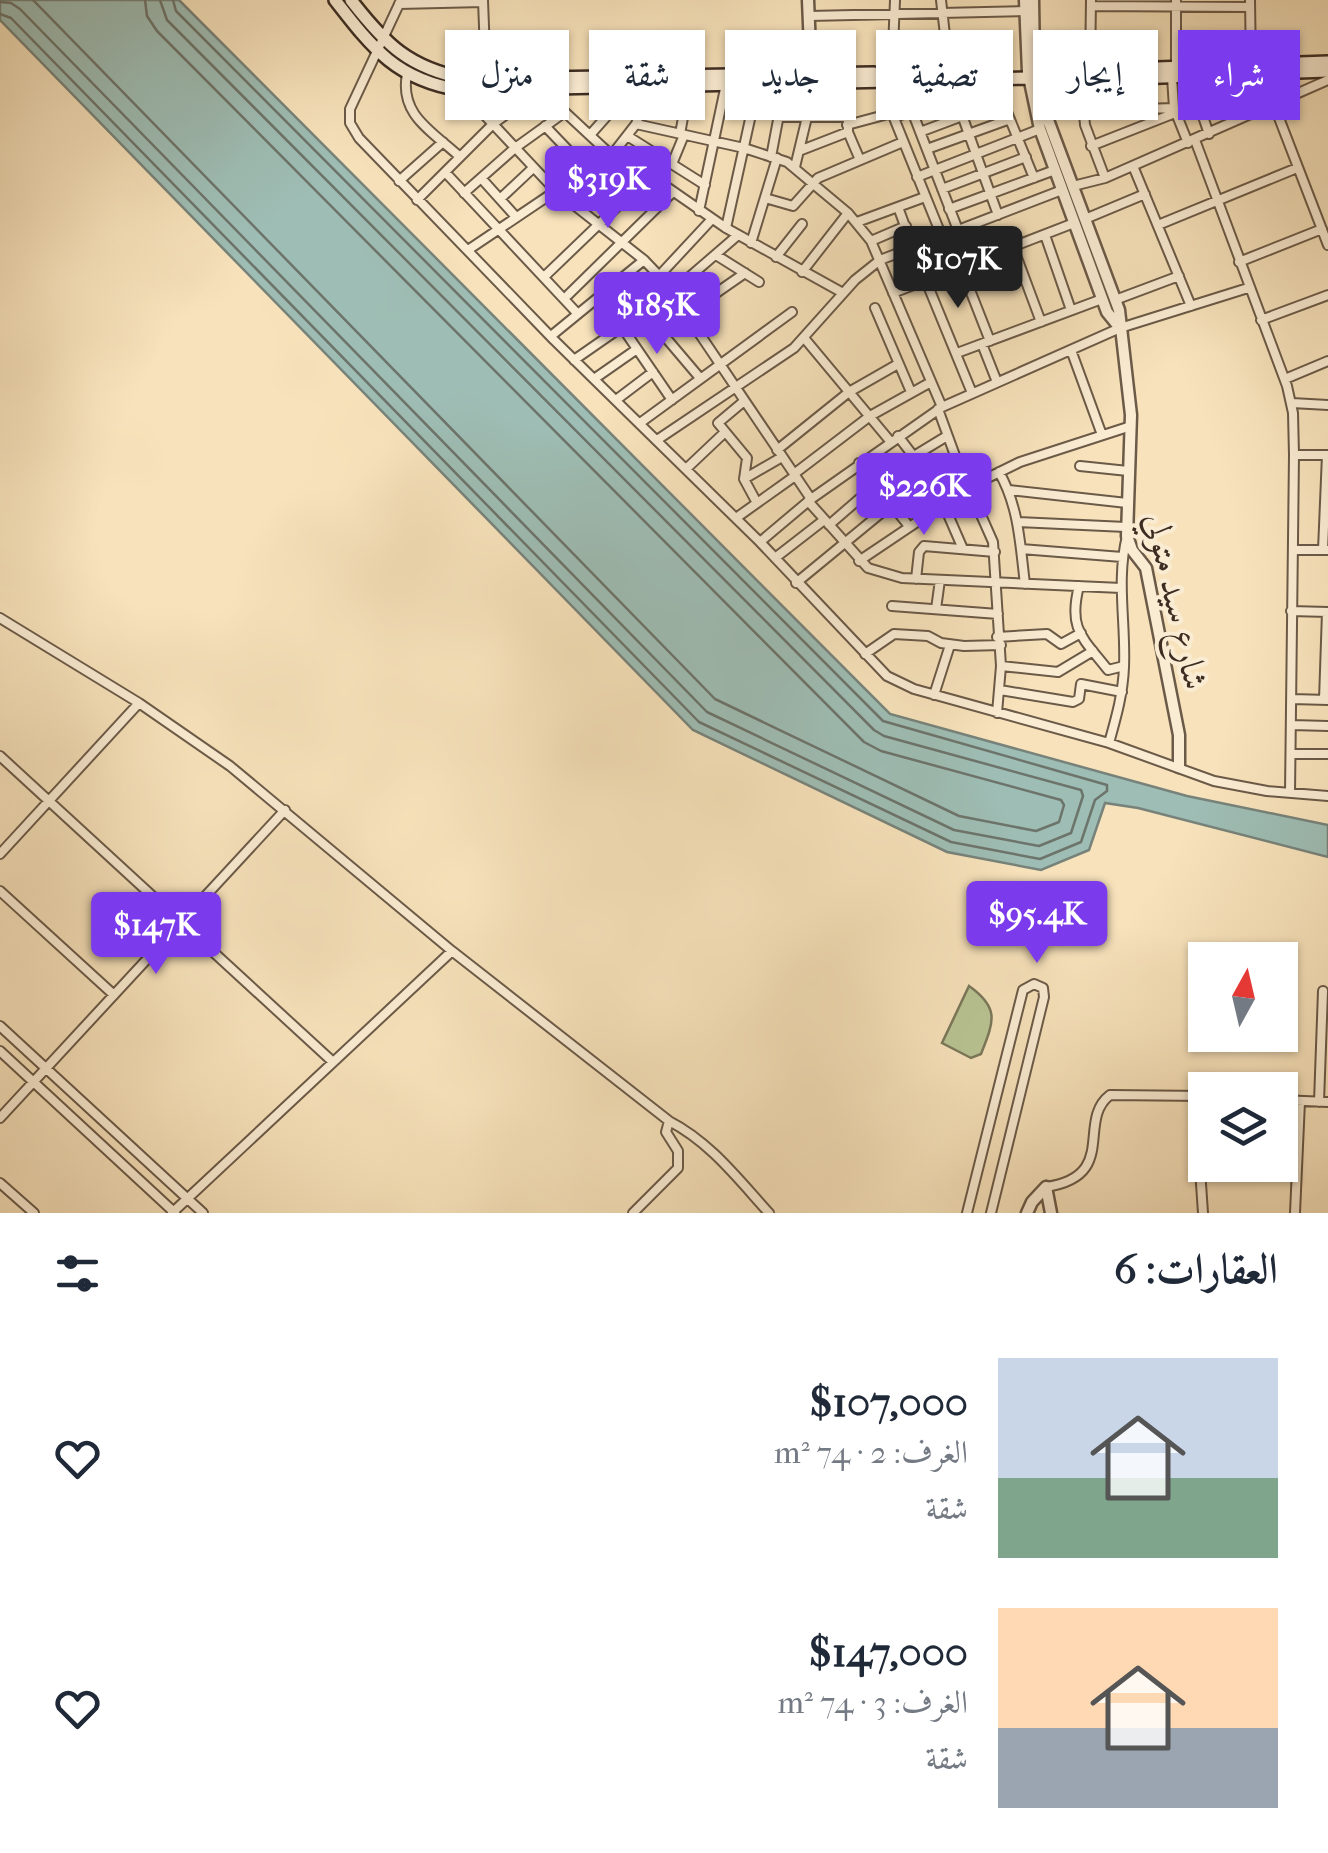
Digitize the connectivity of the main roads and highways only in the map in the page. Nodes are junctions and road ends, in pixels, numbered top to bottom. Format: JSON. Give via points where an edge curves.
{"nodes":[{"id":1,"x":335,"y":0,"type":"edge"},
{"id":2,"x":352,"y":0,"type":"edge"},
{"id":3,"x":1328,"y":62,"type":"edge"},
{"id":4,"x":1328,"y":71,"type":"edge"},
{"id":5,"x":1158,"y":72,"type":"edge"},
{"id":6,"x":1174,"y":73,"type":"junction"},
{"id":7,"x":1158,"y":74,"type":"edge"},
{"id":8,"x":1013,"y":75,"type":"edge"},
{"id":9,"x":1033,"y":75,"type":"edge"},
{"id":10,"x":876,"y":76,"type":"edge"},
{"id":11,"x":876,"y":79,"type":"edge"}],
"edges":[{"from":1,"to":11,"type":"main road","via":[[378,52],[407,74],[461,90]]},
{"from":2,"to":10,"type":"main road","via":[[384,39],[421,68],[446,75]]},
{"from":3,"to":6,"type":"main road"},
{"from":4,"to":6,"type":"main road"},
{"from":5,"to":6,"type":"main road"},
{"from":6,"to":7,"type":"main road"},
{"from":8,"to":9,"type":"main road"}]}
